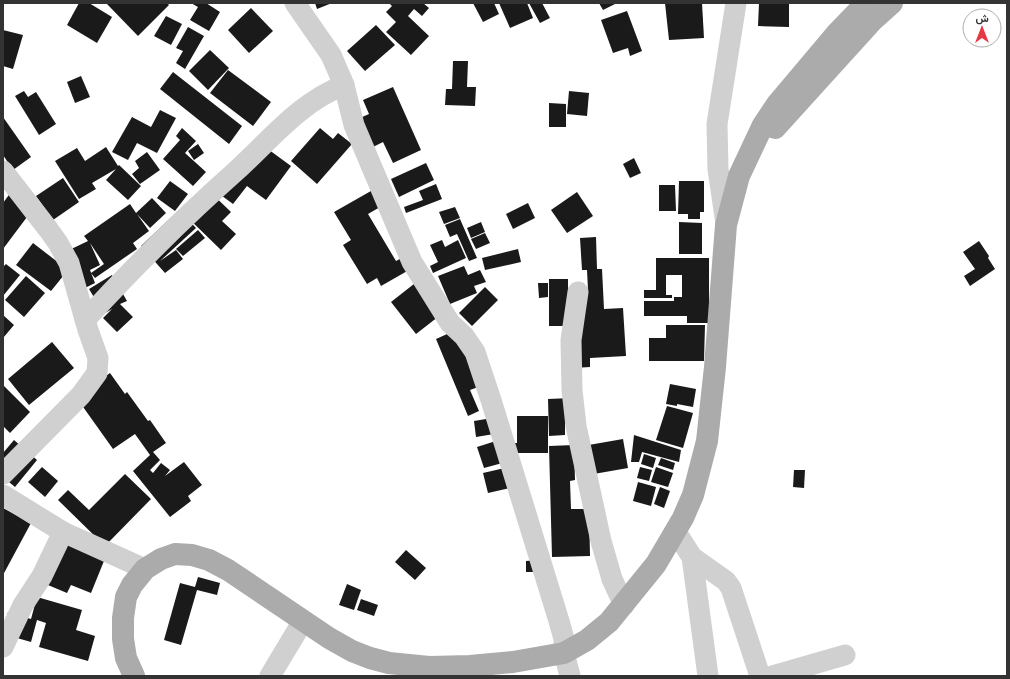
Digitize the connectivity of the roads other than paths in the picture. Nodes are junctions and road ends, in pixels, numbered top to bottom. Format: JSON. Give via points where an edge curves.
{"nodes":[{"id":1,"x":295,"y":3,"type":"edge"},
{"id":2,"x":736,"y":3,"type":"edge"},
{"id":3,"x":866,"y":3,"type":"edge"},
{"id":4,"x":892,"y":3,"type":"edge"},
{"id":5,"x":344,"y":85,"type":"junction"},
{"id":6,"x":750,"y":150,"type":"junction"},
{"id":7,"x":3,"y":171,"type":"edge"},
{"id":8,"x":726,"y":225,"type":"junction"},
{"id":9,"x":578,"y":292,"type":"dead end"},
{"id":10,"x":85,"y":320,"type":"junction"},
{"id":11,"x":3,"y":474,"type":"edge"},
{"id":12,"x":3,"y":495,"type":"edge"},
{"id":13,"x":63,"y":532,"type":"junction"},
{"id":14,"x":676,"y":532,"type":"junction"},
{"id":15,"x":692,"y":557,"type":"junction"},
{"id":16,"x":145,"y":569,"type":"junction"},
{"id":17,"x":624,"y":605,"type":"junction"},
{"id":18,"x":303,"y":621,"type":"junction"},
{"id":19,"x":3,"y":648,"type":"edge"},
{"id":20,"x":564,"y":653,"type":"junction"},
{"id":21,"x":846,"y":655,"type":"dead end"},
{"id":22,"x":134,"y":676,"type":"edge"},
{"id":23,"x":270,"y":676,"type":"edge"},
{"id":24,"x":570,"y":676,"type":"edge"},
{"id":25,"x":708,"y":676,"type":"edge"},
{"id":26,"x":760,"y":676,"type":"edge"},
{"id":27,"x":772,"y":676,"type":"edge"}],
"edges":[{"from":1,"to":5,"type":"street","via":[[331,55]]},
{"from":2,"to":8,"type":"street","via":[[717,124],[718,169]]},
{"from":3,"to":6,"type":"main road","via":[[836,34],[777,104]]},
{"from":4,"to":6,"type":"main road","via":[[781,122]]},
{"from":5,"to":10,"type":"street","via":[[316,99],[281,127],[164,237]]},
{"from":5,"to":20,"type":"street","via":[[354,125],[412,262],[450,322],[475,352],[560,621]]},
{"from":6,"to":8,"type":"main road","via":[[739,176]]},
{"from":7,"to":10,"type":"street","via":[[58,243],[69,263]]},
{"from":8,"to":14,"type":"main road","via":[[715,367],[706,441],[693,495]]},
{"from":9,"to":17,"type":"street","via":[[570,340],[576,426],[601,541],[612,579]]},
{"from":10,"to":11,"type":"street","via":[[98,358],[97,373],[81,395]]},
{"from":12,"to":13,"type":"street"},
{"from":13,"to":16,"type":"street"},
{"from":13,"to":19,"type":"street"},
{"from":14,"to":15,"type":"street"},
{"from":14,"to":17,"type":"main road","via":[[656,564]]},
{"from":15,"to":25,"type":"street"},
{"from":15,"to":26,"type":"street","via":[[726,581],[731,588]]},
{"from":16,"to":18,"type":"main road","via":[[175,554],[209,560]]},
{"from":16,"to":22,"type":"main road","via":[[126,597],[123,618],[126,658]]},
{"from":17,"to":20,"type":"main road","via":[[609,622],[587,640]]},
{"from":18,"to":20,"type":"main road","via":[[352,651],[389,663],[429,667],[470,666]]},
{"from":18,"to":23,"type":"street"},
{"from":20,"to":24,"type":"street"},
{"from":21,"to":27,"type":"street"}]}
